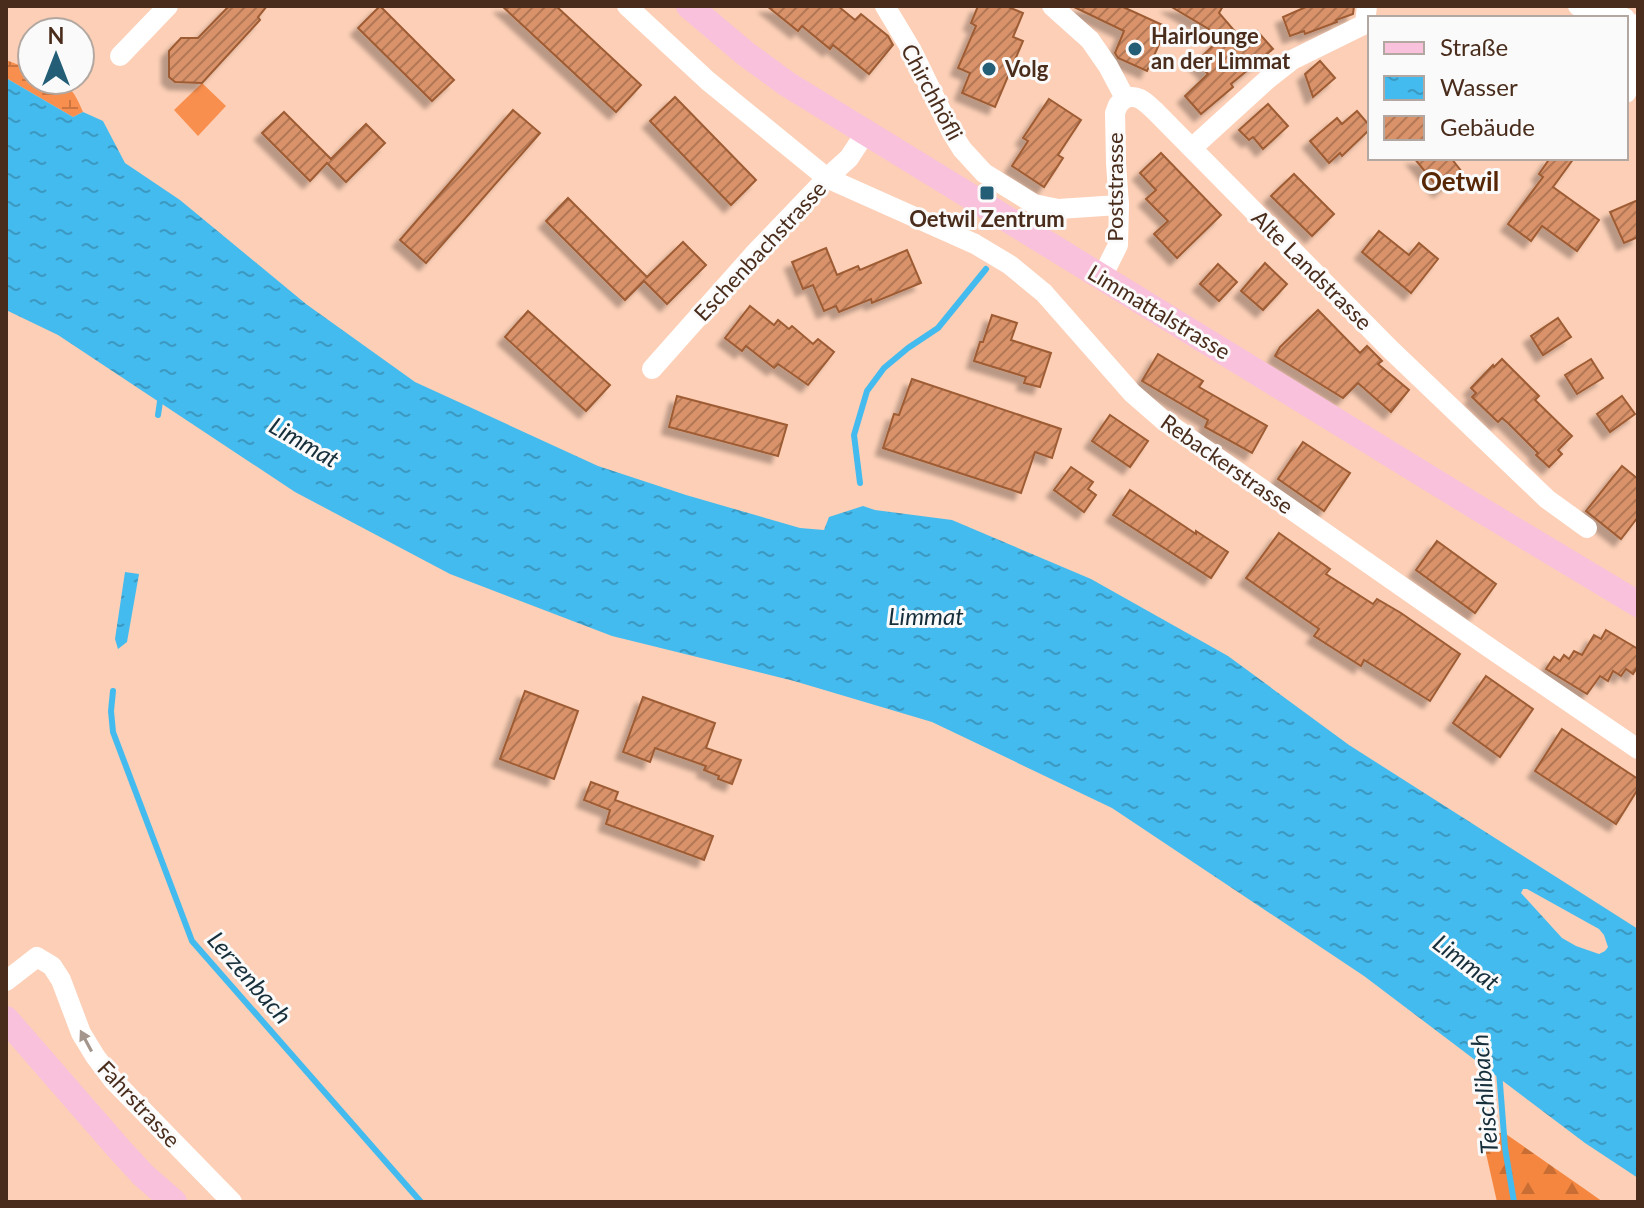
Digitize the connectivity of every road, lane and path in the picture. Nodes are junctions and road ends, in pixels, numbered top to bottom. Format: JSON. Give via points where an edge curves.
{"nodes":[{"id":1,"x":168,"y":6,"type":"edge"},
{"id":2,"x":627,"y":6,"type":"edge"},
{"id":3,"x":689,"y":6,"type":"edge"},
{"id":4,"x":885,"y":6,"type":"edge"},
{"id":5,"x":1052,"y":6,"type":"edge"},
{"id":6,"x":1367,"y":6,"type":"edge"},
{"id":7,"x":1578,"y":6,"type":"edge"},
{"id":8,"x":1617,"y":16,"type":"edge"},
{"id":9,"x":1638,"y":25,"type":"edge"},
{"id":10,"x":120,"y":56,"type":"dead end"},
{"id":11,"x":1628,"y":92,"type":"edge"},
{"id":12,"x":1125,"y":98,"type":"junction"},
{"id":13,"x":866,"y":132,"type":"junction"},
{"id":14,"x":1192,"y":148,"type":"junction"},
{"id":15,"x":827,"y":178,"type":"junction"},
{"id":16,"x":1119,"y":205,"type":"junction"},
{"id":17,"x":1102,"y":277,"type":"junction"},
{"id":18,"x":652,"y":369,"type":"dead end"},
{"id":19,"x":1587,"y":528,"type":"dead end"},
{"id":20,"x":1638,"y":604,"type":"edge"},
{"id":21,"x":1638,"y":749,"type":"edge"},
{"id":22,"x":6,"y":981,"type":"edge"},
{"id":23,"x":6,"y":1019,"type":"edge"},
{"id":24,"x":143,"y":1175,"type":"junction"},
{"id":25,"x":161,"y":1202,"type":"edge"},
{"id":26,"x":174,"y":1202,"type":"edge"},
{"id":27,"x":232,"y":1202,"type":"edge"}],
"edges":[{"from":1,"to":10,"type":"street"},
{"from":2,"to":15,"type":"street","name":"Rebackerstrasse","via":[[708,81]]},
{"from":3,"to":13,"type":"main road","name":"Limmattalstrasse","via":[[787,84]]},
{"from":4,"to":16,"type":"street","name":"Chirchhöfli","via":[[952,133],[984,173],[1034,204],[1058,209]]},
{"from":5,"to":12,"type":"street","via":[[1090,40]]},
{"from":6,"to":14,"type":"street","via":[[1365,24],[1292,60]]},
{"from":7,"to":8,"type":"street"},
{"from":9,"to":11,"type":"street"},
{"from":12,"to":14,"type":"street","name":"Alte Landstrasse","via":[[1140,97]]},
{"from":12,"to":16,"type":"street","name":"Poststrasse","via":[[1115,113]]},
{"from":13,"to":15,"type":"street","name":"Eschenbachstrasse"},
{"from":13,"to":17,"type":"main road","name":"Limmattalstrasse"},
{"from":14,"to":19,"type":"street","name":"Alte Landstrasse","via":[[1390,349],[1547,499]]},
{"from":15,"to":18,"type":"street","name":"Eschenbachstrasse"},
{"from":15,"to":21,"type":"street","name":"Rebackerstrasse","via":[[1010,265],[1044,293],[1132,393],[1163,420]]},
{"from":16,"to":17,"type":"street","name":"Poststrasse","via":[[1118,245]]},
{"from":17,"to":20,"type":"main road","name":"Limmattalstrasse"},
{"from":27,"to":22,"type":"street","name":"Fahrstrasse","one_way":true,"via":[[113,1080],[81,1033],[52,966],[37,957]]},
{"from":23,"to":24,"type":"main road"},
{"from":24,"to":25,"type":"main road"},
{"from":24,"to":26,"type":"main road"}]}
